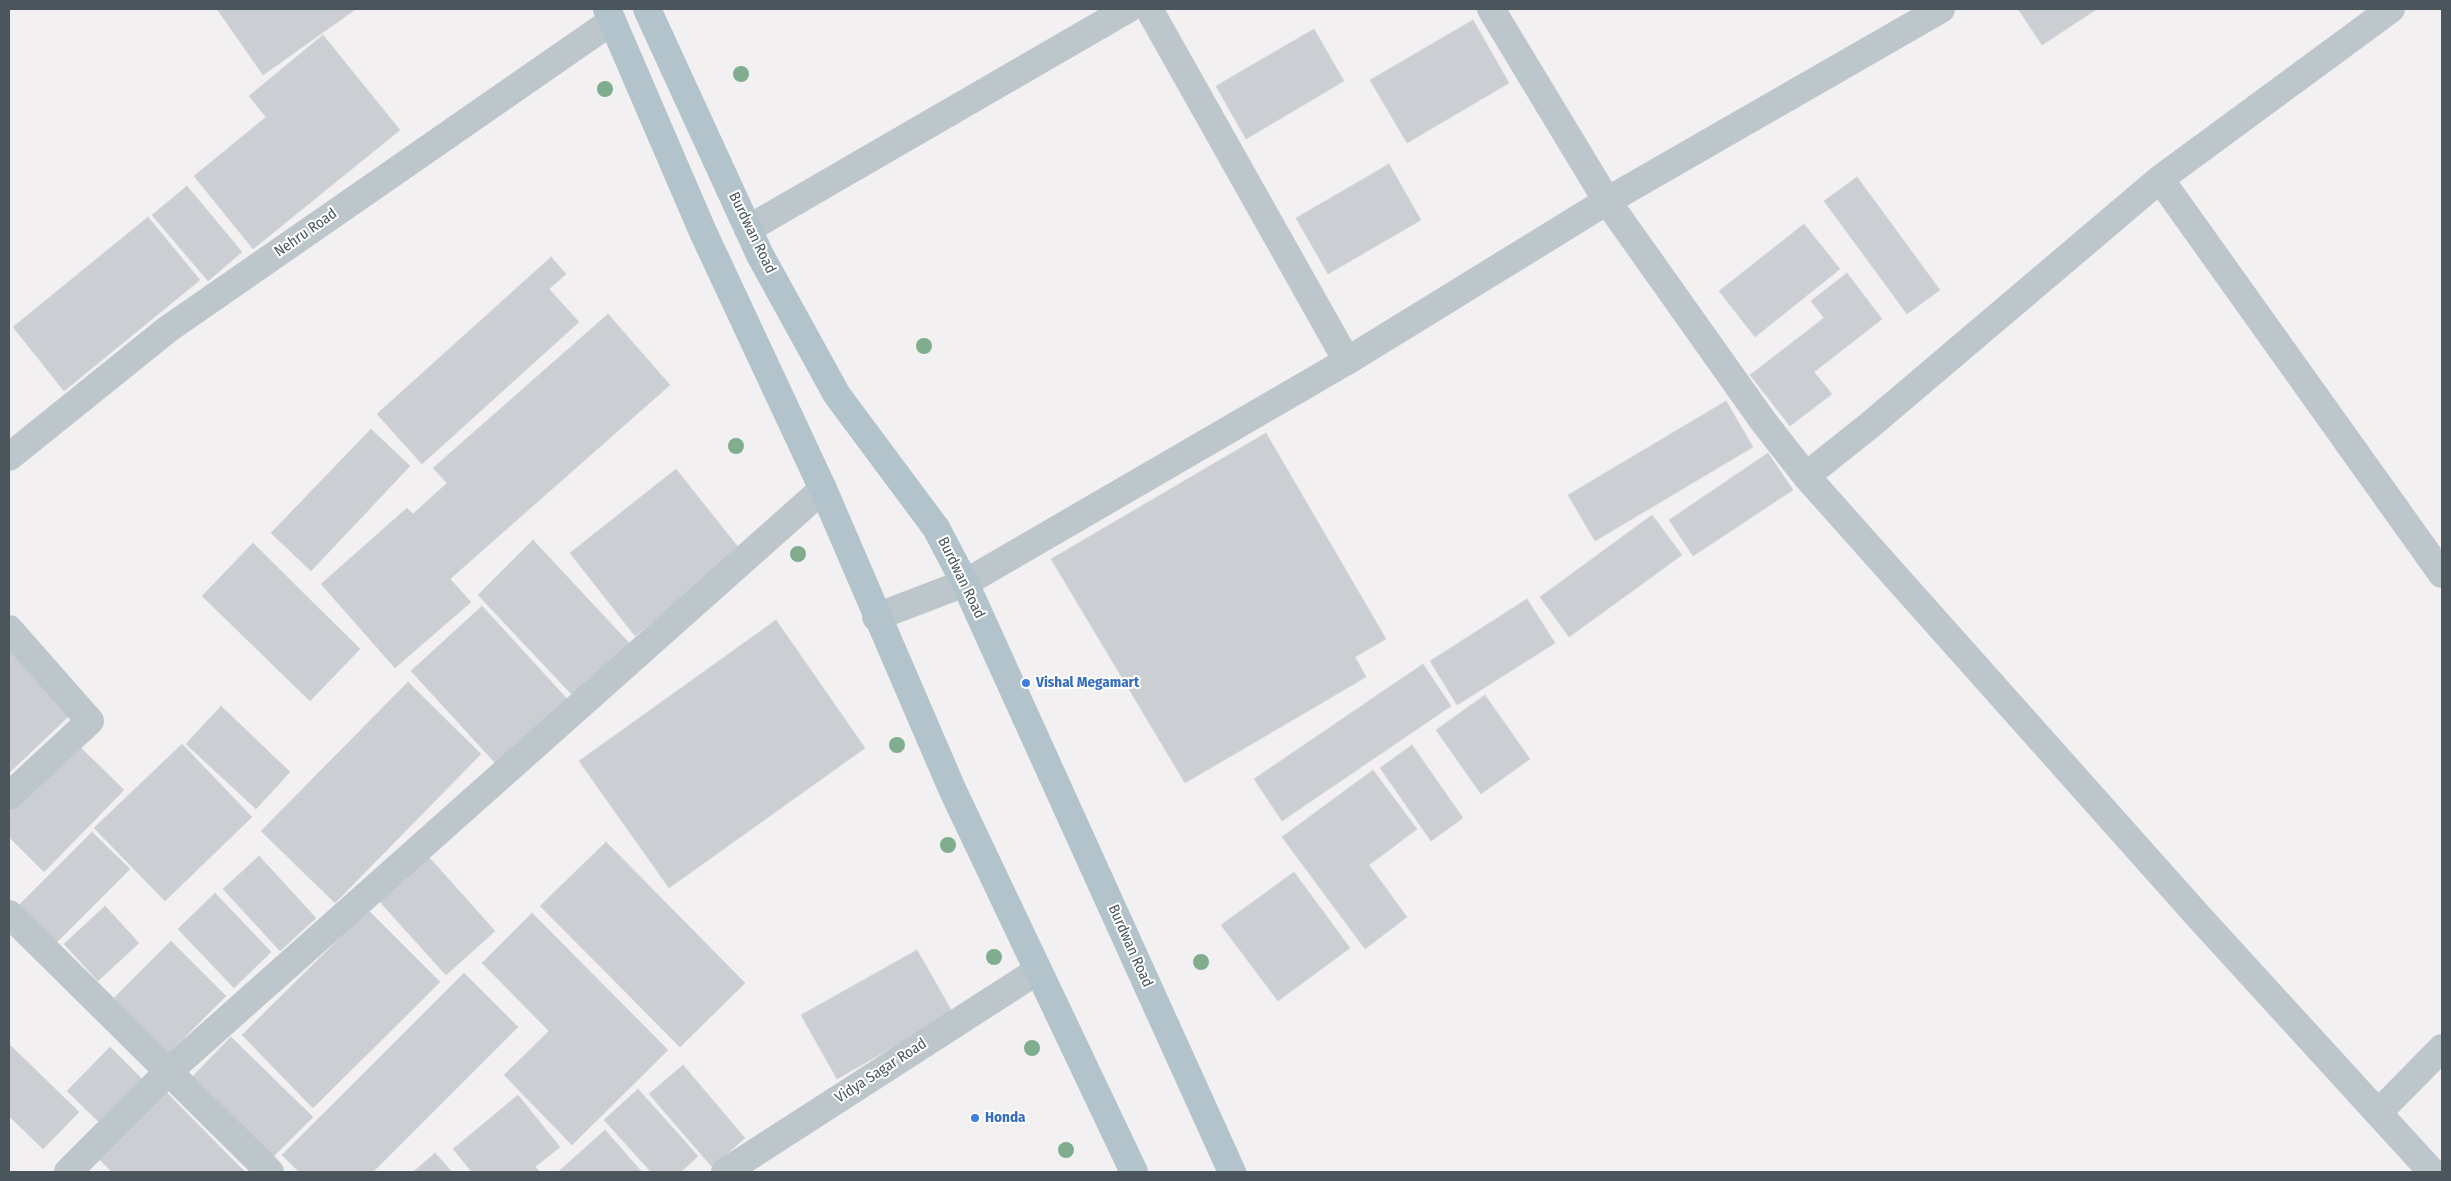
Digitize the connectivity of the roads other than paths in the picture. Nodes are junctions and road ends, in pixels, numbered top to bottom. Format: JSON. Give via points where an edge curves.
{"nodes":[{"id":1,"x":647,"y":9,"type":"edge"},
{"id":2,"x":1128,"y":9,"type":"edge"},
{"id":3,"x":1148,"y":9,"type":"edge"},
{"id":4,"x":1491,"y":9,"type":"edge"},
{"id":5,"x":2390,"y":9,"type":"edge"},
{"id":6,"x":1933,"y":11,"type":"edge"},
{"id":7,"x":617,"y":13,"type":"edge"},
{"id":8,"x":2160,"y":179,"type":"junction"},
{"id":9,"x":1607,"y":201,"type":"junction"},
{"id":10,"x":748,"y":229,"type":"junction"},
{"id":11,"x":1347,"y":361,"type":"junction"},
{"id":12,"x":9,"y":457,"type":"edge"},
{"id":13,"x":1806,"y":476,"type":"junction"},
{"id":14,"x":823,"y":489,"type":"junction"},
{"id":15,"x":2442,"y":574,"type":"edge"},
{"id":16,"x":965,"y":583,"type":"junction"},
{"id":17,"x":876,"y":617,"type":"junction"},
{"id":18,"x":9,"y":629,"type":"edge"},
{"id":19,"x":9,"y":796,"type":"edge"},
{"id":20,"x":9,"y":914,"type":"edge"},
{"id":21,"x":1037,"y":971,"type":"junction"},
{"id":22,"x":2442,"y":1048,"type":"edge"},
{"id":23,"x":168,"y":1072,"type":"junction"},
{"id":24,"x":2378,"y":1113,"type":"junction"},
{"id":25,"x":68,"y":1172,"type":"edge"},
{"id":26,"x":270,"y":1172,"type":"edge"},
{"id":27,"x":725,"y":1172,"type":"edge"},
{"id":28,"x":1134,"y":1172,"type":"edge"},
{"id":29,"x":1232,"y":1172,"type":"edge"},
{"id":30,"x":2432,"y":1172,"type":"edge"}],
"edges":[{"from":1,"to":10,"type":"main road","name":"Burdwan Road"},
{"from":2,"to":10,"type":"street"},
{"from":3,"to":11,"type":"street"},
{"from":4,"to":9,"type":"street"},
{"from":5,"to":8,"type":"street"},
{"from":6,"to":9,"type":"street"},
{"from":7,"to":12,"type":"street","name":"Nehru Road","via":[[168,329]]},
{"from":7,"to":14,"type":"main road","via":[[703,232]]},
{"from":8,"to":13,"type":"street"},
{"from":8,"to":15,"type":"street"},
{"from":9,"to":11,"type":"street"},
{"from":9,"to":13,"type":"street","via":[[1763,421]]},
{"from":10,"to":16,"type":"main road","name":"Burdwan Road","via":[[837,395],[936,528]]},
{"from":11,"to":16,"type":"street"},
{"from":13,"to":24,"type":"street"},
{"from":14,"to":17,"type":"main road"},
{"from":14,"to":23,"type":"street"},
{"from":16,"to":17,"type":"street"},
{"from":16,"to":29,"type":"main road","name":"Burdwan Road"},
{"from":17,"to":21,"type":"main road"},
{"from":18,"to":19,"type":"street","via":[[90,721]]},
{"from":20,"to":23,"type":"street"},
{"from":21,"to":27,"type":"street","name":"Vidya Sagar Road"},
{"from":21,"to":28,"type":"main road"},
{"from":22,"to":24,"type":"street"},
{"from":23,"to":25,"type":"street"},
{"from":23,"to":26,"type":"street"},
{"from":24,"to":30,"type":"street"}]}
